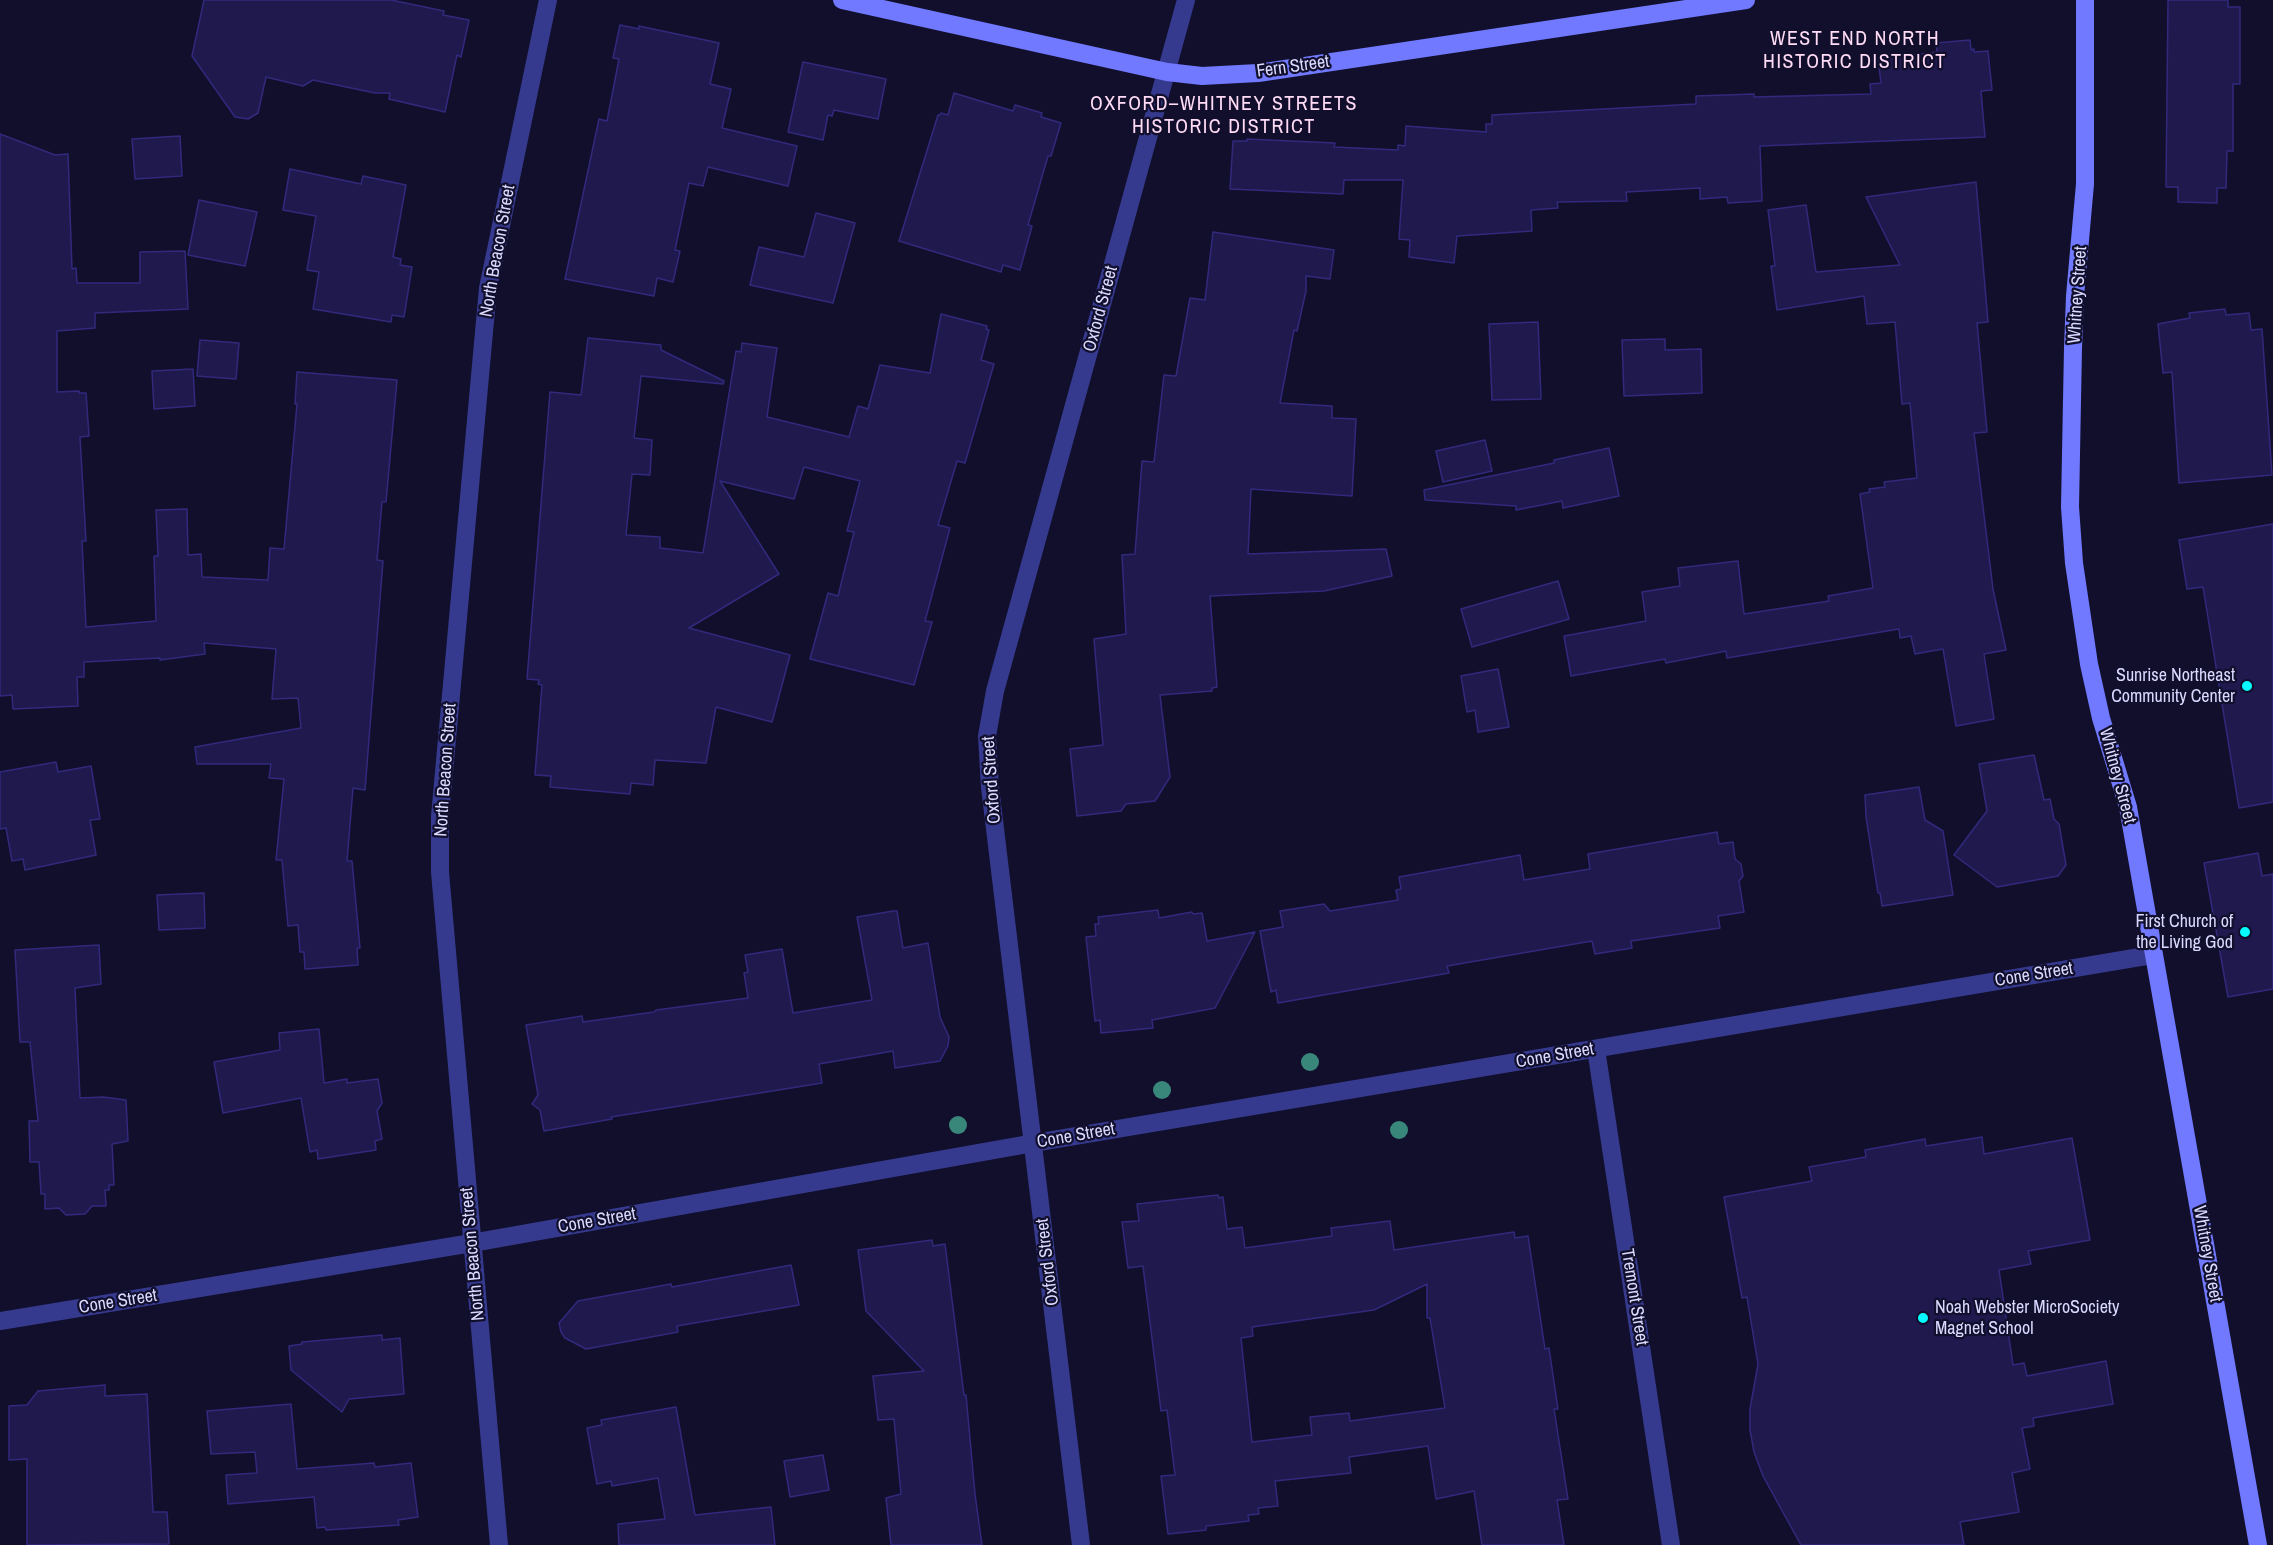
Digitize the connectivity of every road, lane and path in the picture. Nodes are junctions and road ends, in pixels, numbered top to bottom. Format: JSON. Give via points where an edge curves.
{"nodes":[{"id":1,"x":548,"y":0,"type":"edge"},
{"id":2,"x":842,"y":0,"type":"edge"},
{"id":3,"x":1186,"y":0,"type":"edge"},
{"id":4,"x":1746,"y":0,"type":"edge"},
{"id":5,"x":2085,"y":0,"type":"edge"},
{"id":6,"x":1167,"y":72,"type":"junction"},
{"id":7,"x":2152,"y":955,"type":"junction"},
{"id":8,"x":1596,"y":1049,"type":"junction"},
{"id":9,"x":1034,"y":1143,"type":"junction"},
{"id":10,"x":472,"y":1243,"type":"junction"},
{"id":11,"x":0,"y":1321,"type":"edge"},
{"id":12,"x":499,"y":1545,"type":"edge"},
{"id":13,"x":1081,"y":1545,"type":"edge"},
{"id":14,"x":1671,"y":1545,"type":"edge"},
{"id":15,"x":2258,"y":1545,"type":"edge"}],
"edges":[{"from":1,"to":10,"type":"street","name":"North Beacon Street","via":[[488,288],[440,816],[440,872]]},
{"from":2,"to":6,"type":"main road","name":"Fern Street"},
{"from":3,"to":6,"type":"street","name":"Oxford Street"},
{"from":4,"to":6,"type":"main road","name":"Fern Street","via":[[1258,73],[1202,76]]},
{"from":5,"to":7,"type":"main road","name":"Whitney Street","via":[[2085,184],[2075,296],[2070,507],[2088,664],[2128,807]]},
{"from":6,"to":9,"type":"street","name":"Oxford Street","via":[[995,691],[987,736]]},
{"from":7,"to":8,"type":"street","name":"Cone Street"},
{"from":7,"to":15,"type":"main road","name":"Whitney Street"},
{"from":8,"to":9,"type":"street","name":"Cone Street"},
{"from":8,"to":14,"type":"street","name":"Tremont Street"},
{"from":9,"to":10,"type":"street","name":"Cone Street"},
{"from":9,"to":13,"type":"street","name":"Oxford Street"},
{"from":10,"to":11,"type":"street","name":"Cone Street"},
{"from":10,"to":12,"type":"street","name":"North Beacon Street"}]}
